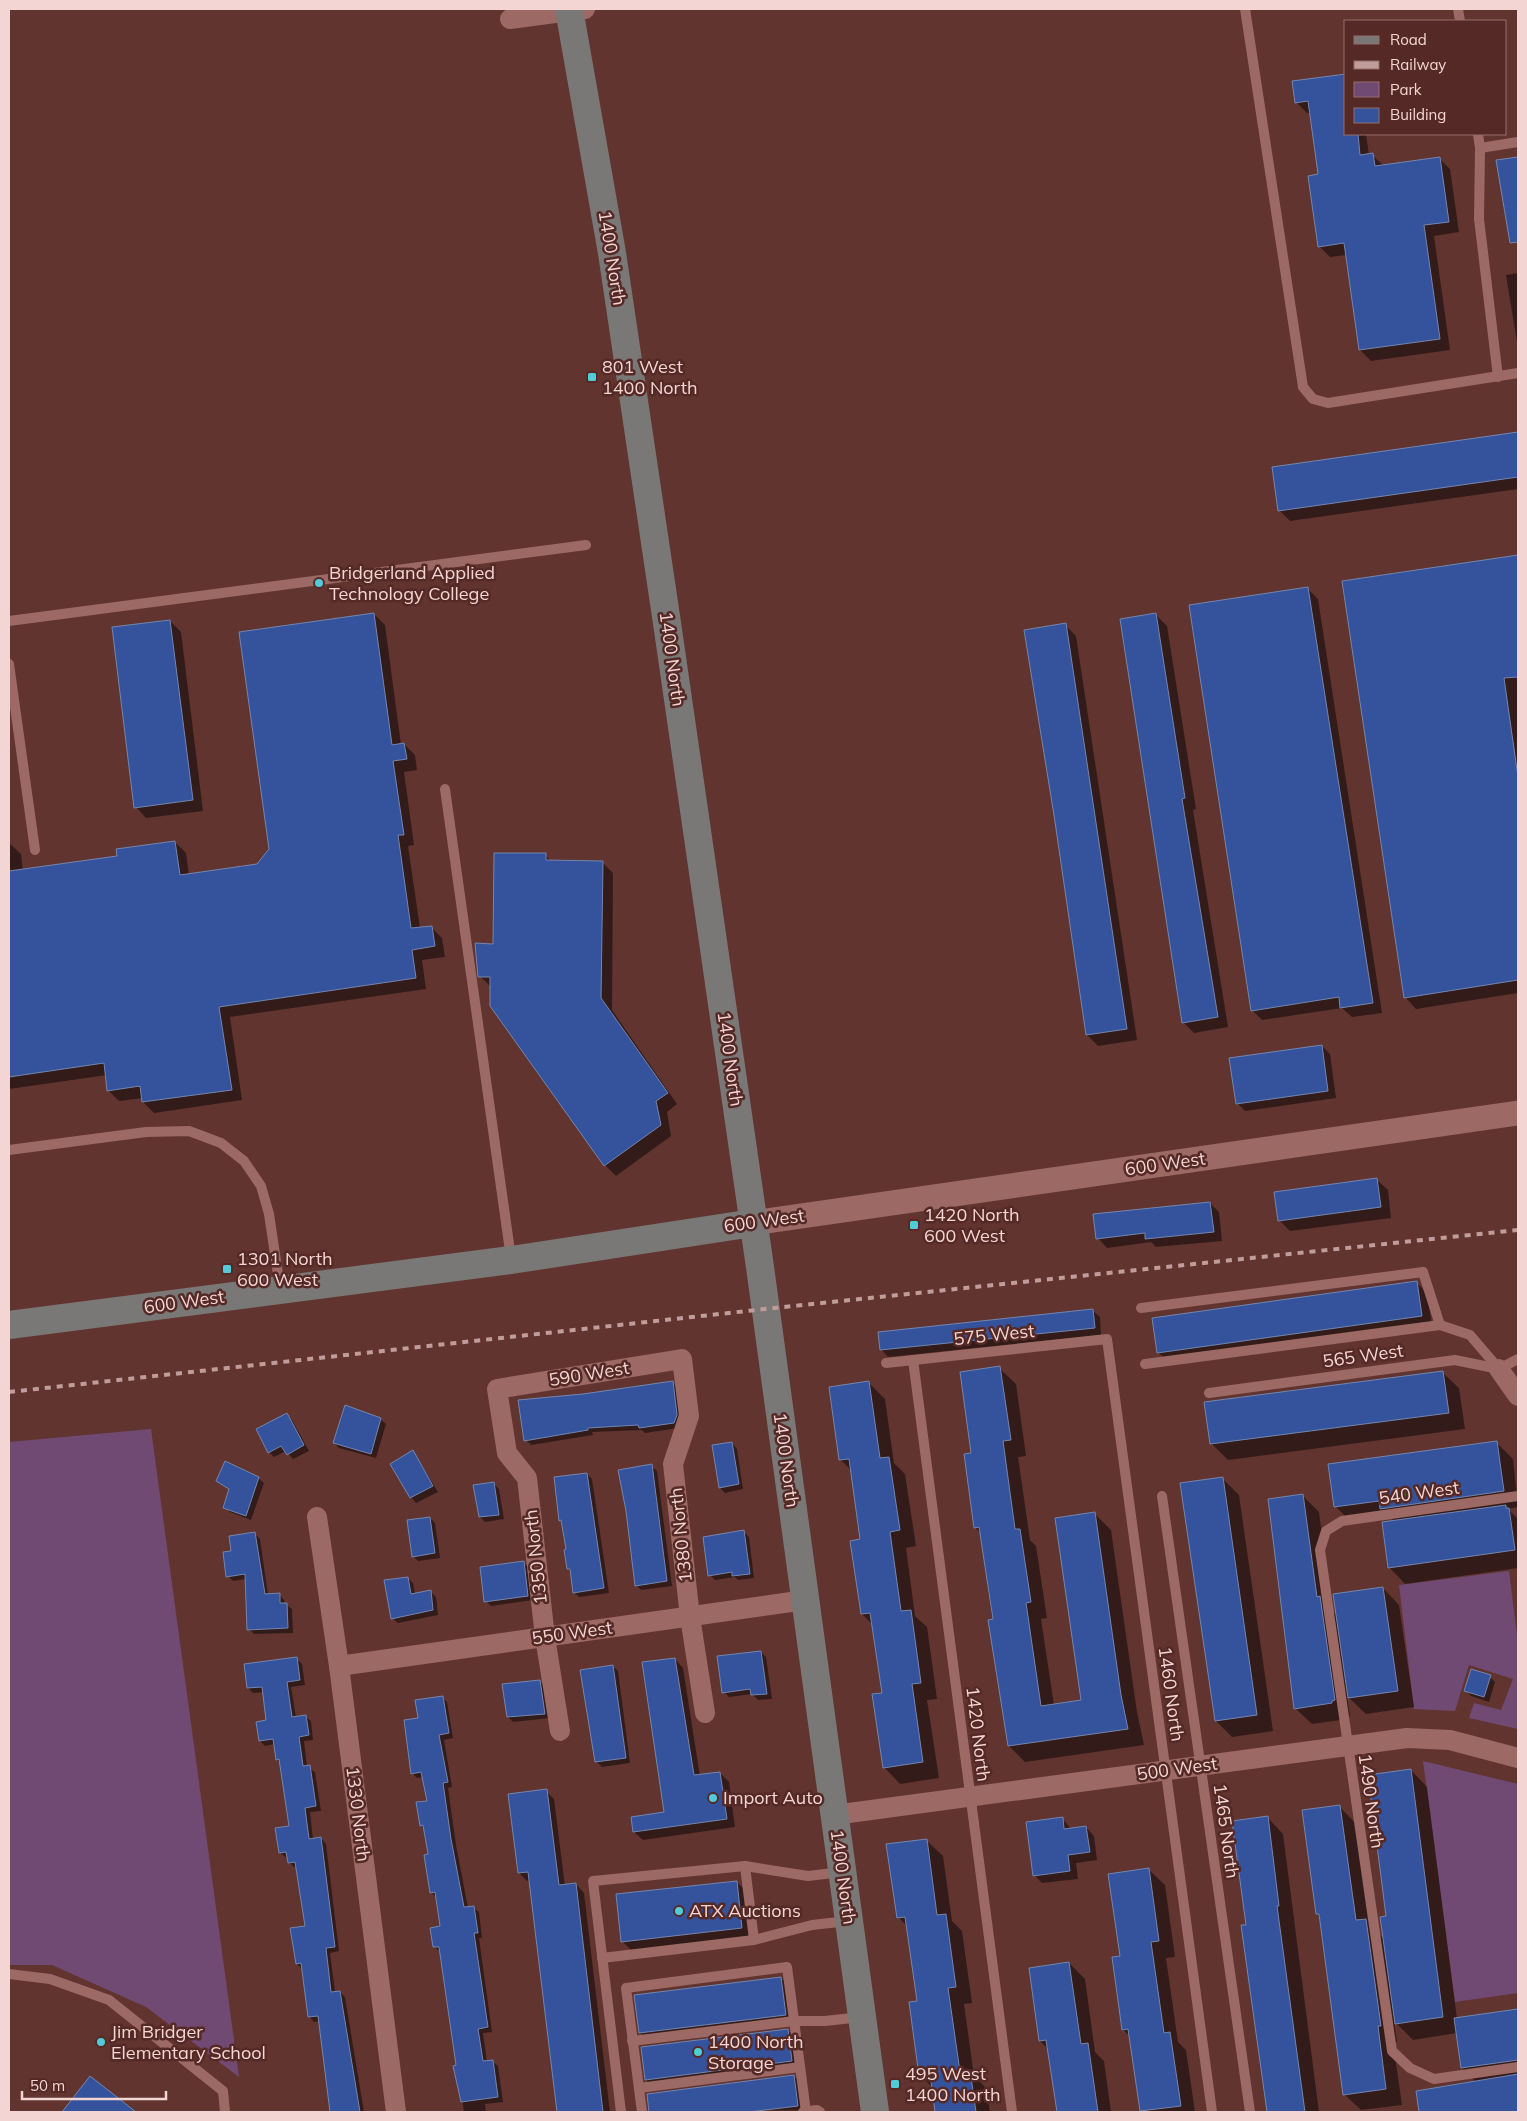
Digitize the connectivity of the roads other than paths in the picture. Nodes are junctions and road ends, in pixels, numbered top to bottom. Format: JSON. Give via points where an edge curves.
{"nodes":[{"id":1,"x":575,"y":9,"type":"edge"},
{"id":2,"x":1245,"y":9,"type":"edge"},
{"id":3,"x":510,"y":19,"type":"dead end"},
{"id":4,"x":1478,"y":135,"type":"edge"},
{"id":5,"x":1518,"y":142,"type":"edge"},
{"id":6,"x":1480,"y":148,"type":"junction"},
{"id":7,"x":1518,"y":373,"type":"edge"},
{"id":8,"x":1498,"y":376,"type":"junction"},
{"id":9,"x":586,"y":544,"type":"dead end"},
{"id":10,"x":9,"y":621,"type":"edge"},
{"id":11,"x":9,"y":664,"type":"edge"},
{"id":12,"x":445,"y":789,"type":"dead end"},
{"id":13,"x":35,"y":850,"type":"dead end"},
{"id":14,"x":1518,"y":1113,"type":"edge"},
{"id":15,"x":9,"y":1150,"type":"edge"},
{"id":16,"x":753,"y":1223,"type":"junction"},
{"id":17,"x":511,"y":1260,"type":"junction"},
{"id":18,"x":280,"y":1290,"type":"junction"},
{"id":19,"x":1141,"y":1308,"type":"dead end"},
{"id":20,"x":9,"y":1325,"type":"edge"},
{"id":21,"x":1440,"y":1325,"type":"junction"},
{"id":22,"x":1107,"y":1339,"type":"joint"},
{"id":23,"x":682,"y":1359,"type":"joint"},
{"id":24,"x":1518,"y":1359,"type":"edge"},
{"id":25,"x":913,"y":1360,"type":"junction"},
{"id":26,"x":886,"y":1363,"type":"dead end"},
{"id":27,"x":1145,"y":1364,"type":"dead end"},
{"id":28,"x":1499,"y":1369,"type":"junction"},
{"id":29,"x":497,"y":1389,"type":"joint"},
{"id":30,"x":1209,"y":1393,"type":"dead end"},
{"id":31,"x":1518,"y":1396,"type":"edge"},
{"id":32,"x":1162,"y":1496,"type":"dead end"},
{"id":33,"x":1518,"y":1496,"type":"edge"},
{"id":34,"x":317,"y":1516,"type":"dead end"},
{"id":35,"x":1326,"y":1531,"type":"joint"},
{"id":36,"x":805,"y":1600,"type":"junction"},
{"id":37,"x":690,"y":1617,"type":"junction"},
{"id":38,"x":545,"y":1637,"type":"junction"},
{"id":39,"x":339,"y":1666,"type":"junction"},
{"id":40,"x":705,"y":1713,"type":"dead end"},
{"id":41,"x":560,"y":1731,"type":"dead end"},
{"id":42,"x":1347,"y":1746,"type":"junction"},
{"id":43,"x":1518,"y":1758,"type":"edge"},
{"id":44,"x":1200,"y":1766,"type":"junction"},
{"id":45,"x":1165,"y":1771,"type":"junction"},
{"id":46,"x":970,"y":1798,"type":"junction"},
{"id":47,"x":834,"y":1815,"type":"junction"},
{"id":48,"x":745,"y":1866,"type":"junction"},
{"id":49,"x":842,"y":1872,"type":"junction"},
{"id":50,"x":849,"y":1921,"type":"junction"},
{"id":51,"x":754,"y":1940,"type":"junction"},
{"id":52,"x":602,"y":1958,"type":"junction"},
{"id":53,"x":9,"y":1974,"type":"edge"},
{"id":54,"x":862,"y":2017,"type":"junction"},
{"id":55,"x":794,"y":2021,"type":"junction"},
{"id":56,"x":632,"y":2041,"type":"junction"},
{"id":57,"x":800,"y":2067,"type":"junction"},
{"id":58,"x":1518,"y":2067,"type":"edge"},
{"id":59,"x":639,"y":2088,"type":"junction"},
{"id":60,"x":226,"y":2112,"type":"edge"},
{"id":61,"x":396,"y":2112,"type":"edge"},
{"id":62,"x":621,"y":2112,"type":"edge"},
{"id":63,"x":642,"y":2112,"type":"edge"},
{"id":64,"x":804,"y":2112,"type":"edge"},
{"id":65,"x":820,"y":2112,"type":"edge"},
{"id":66,"x":873,"y":2112,"type":"edge"},
{"id":67,"x":1012,"y":2112,"type":"edge"},
{"id":68,"x":1212,"y":2112,"type":"edge"},
{"id":69,"x":1250,"y":2112,"type":"edge"}],
"edges":[{"from":1,"to":3,"type":"street"},
{"from":1,"to":16,"type":"main road","name":"1400 North"},
{"from":2,"to":8,"type":"lane","via":[[1303,387],[1313,399],[1328,403]]},
{"from":4,"to":6,"type":"lane"},
{"from":5,"to":6,"type":"lane"},
{"from":6,"to":8,"type":"lane","via":[[1478,219]]},
{"from":7,"to":8,"type":"lane"},
{"from":9,"to":10,"type":"lane"},
{"from":11,"to":13,"type":"lane"},
{"from":12,"to":17,"type":"lane"},
{"from":14,"to":16,"type":"street","name":"600 West"},
{"from":15,"to":18,"type":"lane","via":[[146,1132],[189,1131],[221,1143],[244,1161],[261,1186],[269,1214]]},
{"from":16,"to":17,"type":"main road","name":"600 West"},
{"from":16,"to":36,"type":"main road","name":"1400 North"},
{"from":17,"to":18,"type":"main road","name":"600 West"},
{"from":18,"to":20,"type":"main road","name":"600 West"},
{"from":19,"to":21,"type":"lane","via":[[1423,1272]]},
{"from":21,"to":27,"type":"lane"},
{"from":21,"to":28,"type":"lane","via":[[1470,1336]]},
{"from":22,"to":25,"type":"lane","name":"575 West"},
{"from":22,"to":45,"type":"lane","name":"1460 North"},
{"from":23,"to":29,"type":"street","name":"590 West"},
{"from":23,"to":37,"type":"street","name":"1380 North","via":[[689,1416],[673,1464]]},
{"from":24,"to":28,"type":"lane"},
{"from":25,"to":26,"type":"lane","name":"575 West"},
{"from":25,"to":46,"type":"lane","name":"1420 North"},
{"from":28,"to":30,"type":"lane","name":"565 West","via":[[1455,1360]]},
{"from":28,"to":31,"type":"street"},
{"from":29,"to":38,"type":"street","name":"1350 North","via":[[508,1453],[527,1478]]},
{"from":32,"to":44,"type":"lane","name":"1465 North"},
{"from":33,"to":35,"type":"lane","name":"540 West","via":[[1342,1521]]},
{"from":34,"to":39,"type":"street","name":"1330 North"},
{"from":35,"to":42,"type":"lane","name":"1490 North","via":[[1320,1550]]},
{"from":36,"to":37,"type":"street","name":"550 West"},
{"from":36,"to":47,"type":"main road","name":"1400 North"},
{"from":37,"to":38,"type":"street","name":"550 West"},
{"from":37,"to":40,"type":"street","name":"1380 North"},
{"from":38,"to":39,"type":"street","name":"550 West"},
{"from":38,"to":41,"type":"street","name":"1350 North"},
{"from":39,"to":61,"type":"street","name":"1330 North"},
{"from":42,"to":43,"type":"street","name":"500 West","via":[[1407,1738],[1450,1740]]},
{"from":42,"to":44,"type":"street","name":"500 West"},
{"from":42,"to":58,"type":"lane","name":"1490 North","via":[[1392,2051],[1410,2068],[1434,2079]]},
{"from":44,"to":45,"type":"street","name":"500 West"},
{"from":44,"to":69,"type":"lane","name":"1465 North"},
{"from":45,"to":46,"type":"street","name":"500 West"},
{"from":45,"to":68,"type":"lane","name":"1460 North"},
{"from":46,"to":47,"type":"street","name":"500 West"},
{"from":46,"to":67,"type":"lane","name":"1420 North"},
{"from":47,"to":49,"type":"main road","name":"1400 North"},
{"from":48,"to":49,"type":"lane","via":[[808,1876]]},
{"from":48,"to":51,"type":"lane"},
{"from":48,"to":52,"type":"lane","via":[[593,1882]]},
{"from":49,"to":50,"type":"main road","name":"1400 North"},
{"from":50,"to":51,"type":"lane","via":[[812,1925]]},
{"from":50,"to":54,"type":"main road","name":"1400 North"},
{"from":51,"to":52,"type":"lane"},
{"from":52,"to":62,"type":"lane"},
{"from":53,"to":60,"type":"lane","via":[[50,1980],[109,2000],[223,2091]]},
{"from":54,"to":55,"type":"lane"},
{"from":54,"to":66,"type":"main road","name":"1400 North"},
{"from":55,"to":56,"type":"lane"},
{"from":55,"to":56,"type":"lane","via":[[787,1968],[626,1988]]},
{"from":55,"to":57,"type":"lane"},
{"from":56,"to":59,"type":"lane"},
{"from":57,"to":59,"type":"lane"},
{"from":57,"to":64,"type":"lane"},
{"from":59,"to":63,"type":"lane"},
{"from":64,"to":65,"type":"lane"}]}
